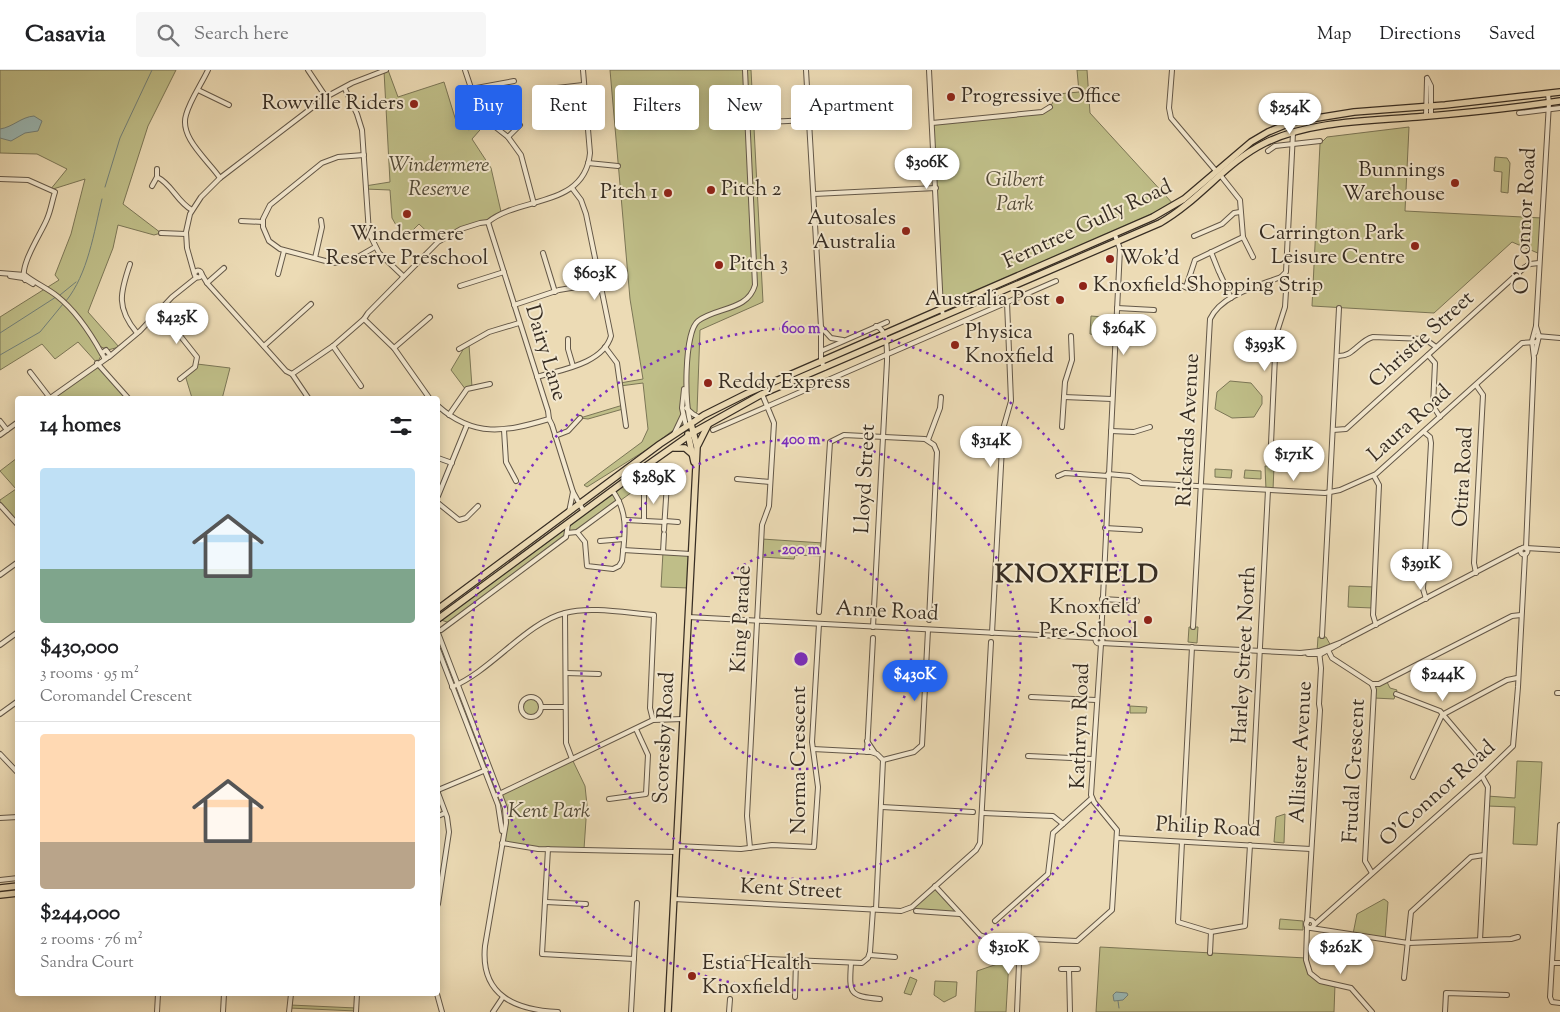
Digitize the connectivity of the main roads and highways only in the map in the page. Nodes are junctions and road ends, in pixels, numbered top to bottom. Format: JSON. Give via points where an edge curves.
{"nodes":[{"id":1,"x":1560,"y":92,"type":"edge"},
{"id":2,"x":1560,"y":101,"type":"edge"},
{"id":3,"x":1292,"y":122,"type":"junction"},
{"id":4,"x":1294,"y":133,"type":"junction"},
{"id":5,"x":1218,"y":173,"type":"junction"},
{"id":6,"x":1050,"y":262,"type":"junction"},
{"id":7,"x":1053,"y":269,"type":"junction"},
{"id":8,"x":885,"y":337,"type":"junction"},
{"id":9,"x":688,"y":425,"type":"junction"},
{"id":10,"x":708,"y":425,"type":"junction"},
{"id":11,"x":692,"y":434,"type":"junction"},
{"id":12,"x":697,"y":447,"type":"junction"},
{"id":13,"x":673,"y":448,"type":"junction"},
{"id":14,"x":692,"y":454,"type":"junction"},
{"id":15,"x":695,"y":466,"type":"junction"},
{"id":16,"x":440,"y":608,"type":"edge"},
{"id":17,"x":440,"y":617,"type":"edge"},
{"id":18,"x":0,"y":888,"type":"edge"},
{"id":19,"x":15,"y":889,"type":"edge"},
{"id":20,"x":15,"y":890,"type":"edge"},
{"id":21,"x":0,"y":895,"type":"edge"},
{"id":22,"x":668,"y":1012,"type":"edge"}],
"edges":[{"from":1,"to":3,"type":"main road","name":"Ferntree Gully Road","via":[[1354,112]]},
{"from":2,"to":4,"type":"main road","name":"Ferntree Gully Road","via":[[1546,106],[1347,124]]},
{"from":3,"to":4,"type":"main road"},
{"from":3,"to":5,"type":"main road","name":"Ferntree Gully Road","via":[[1251,142]]},
{"from":4,"to":5,"type":"main road","name":"Ferntree Gully Road","via":[[1258,146]]},
{"from":5,"to":6,"type":"main road","name":"Ferntree Gully Road","via":[[1176,205]]},
{"from":5,"to":7,"type":"main road","name":"Ferntree Gully Road","via":[[1176,214]]},
{"from":6,"to":7,"type":"main road"},
{"from":6,"to":8,"type":"main road","name":"Ferntree Gully Road"},
{"from":7,"to":8,"type":"main road","name":"Ferntree Gully Road","via":[[944,316]]},
{"from":8,"to":9,"type":"main road","name":"Ferntree Gully Road","via":[[748,392]]},
{"from":8,"to":10,"type":"main road","name":"Ferntree Gully Road","via":[[762,394]]},
{"from":9,"to":11,"type":"main road"},
{"from":9,"to":16,"type":"main road","name":"Ferntree Gully Road"},
{"from":10,"to":11,"type":"main road","name":"Ferntree Gully Road"},
{"from":10,"to":12,"type":"main road"},
{"from":11,"to":12,"type":"main road","name":"Scoresby Road"},
{"from":11,"to":13,"type":"main road","name":"Ferntree Gully Road"},
{"from":11,"to":14,"type":"main road","name":"Scoresby Road"},
{"from":12,"to":15,"type":"main road","name":"Scoresby Road"},
{"from":13,"to":14,"type":"main road","via":[[685,448]]},
{"from":13,"to":17,"type":"main road","name":"Ferntree Gully Road","via":[[583,510]]},
{"from":14,"to":15,"type":"main road","name":"Scoresby Road"},
{"from":15,"to":22,"type":"main road","name":"Scoresby Road"},
{"from":18,"to":19,"type":"main road"},
{"from":20,"to":21,"type":"main road"}]}
